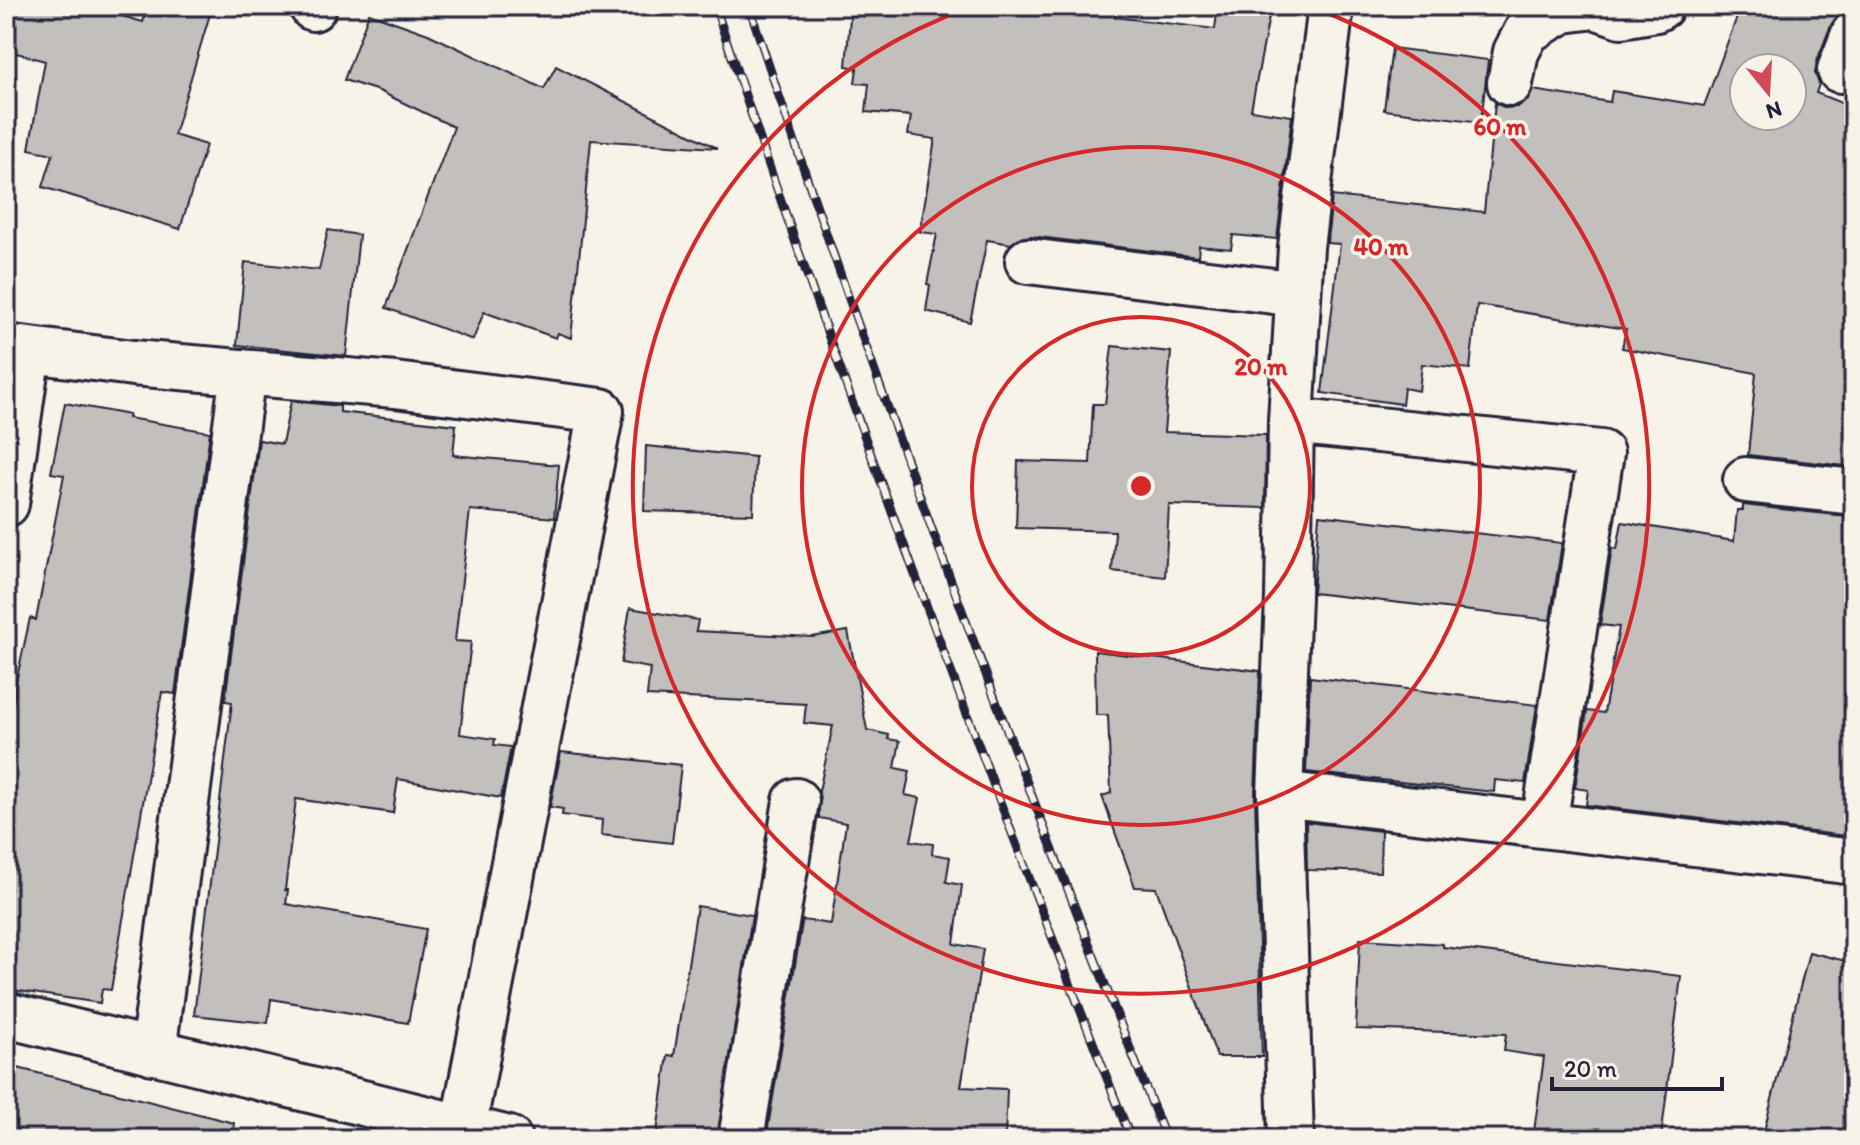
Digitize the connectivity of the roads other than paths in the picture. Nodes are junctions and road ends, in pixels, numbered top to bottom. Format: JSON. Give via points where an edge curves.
{"nodes":[{"id":1,"x":1331,"y":6,"type":"edge"},
{"id":2,"x":1661,"y":6,"type":"edge"},
{"id":3,"x":1510,"y":83,"type":"dead end"},
{"id":4,"x":1028,"y":261,"type":"dead end"},
{"id":5,"x":1298,"y":294,"type":"junction"},
{"id":6,"x":17,"y":349,"type":"edge"},
{"id":7,"x":243,"y":372,"type":"junction"},
{"id":8,"x":1291,"y":421,"type":"junction"},
{"id":9,"x":1746,"y":480,"type":"dead end"},
{"id":10,"x":1854,"y":492,"type":"edge"},
{"id":11,"x":6,"y":504,"type":"edge"},
{"id":12,"x":1280,"y":794,"type":"junction"},
{"id":13,"x":796,"y":801,"type":"dead end"},
{"id":14,"x":1544,"y":825,"type":"junction"},
{"id":15,"x":1854,"y":862,"type":"edge"},
{"id":16,"x":6,"y":1015,"type":"edge"},
{"id":17,"x":153,"y":1052,"type":"junction"},
{"id":18,"x":463,"y":1128,"type":"junction"},
{"id":19,"x":509,"y":1139,"type":"edge"},
{"id":20,"x":741,"y":1139,"type":"edge"},
{"id":21,"x":1291,"y":1139,"type":"edge"}],
"edges":[{"from":1,"to":5,"type":"street"},
{"from":2,"to":3,"type":"street","via":[[1621,15],[1595,6],[1563,10],[1527,31]]},
{"from":4,"to":5,"type":"street"},
{"from":5,"to":8,"type":"street"},
{"from":6,"to":7,"type":"street"},
{"from":6,"to":11,"type":"street"},
{"from":7,"to":17,"type":"street"},
{"from":7,"to":18,"type":"street","via":[[601,411]]},
{"from":8,"to":12,"type":"street"},
{"from":8,"to":14,"type":"street","via":[[1601,453]]},
{"from":9,"to":10,"type":"street"},
{"from":12,"to":14,"type":"street"},
{"from":12,"to":21,"type":"street"},
{"from":13,"to":20,"type":"street"},
{"from":14,"to":15,"type":"street"},
{"from":16,"to":17,"type":"street"},
{"from":17,"to":18,"type":"street"},
{"from":18,"to":19,"type":"street"}]}
